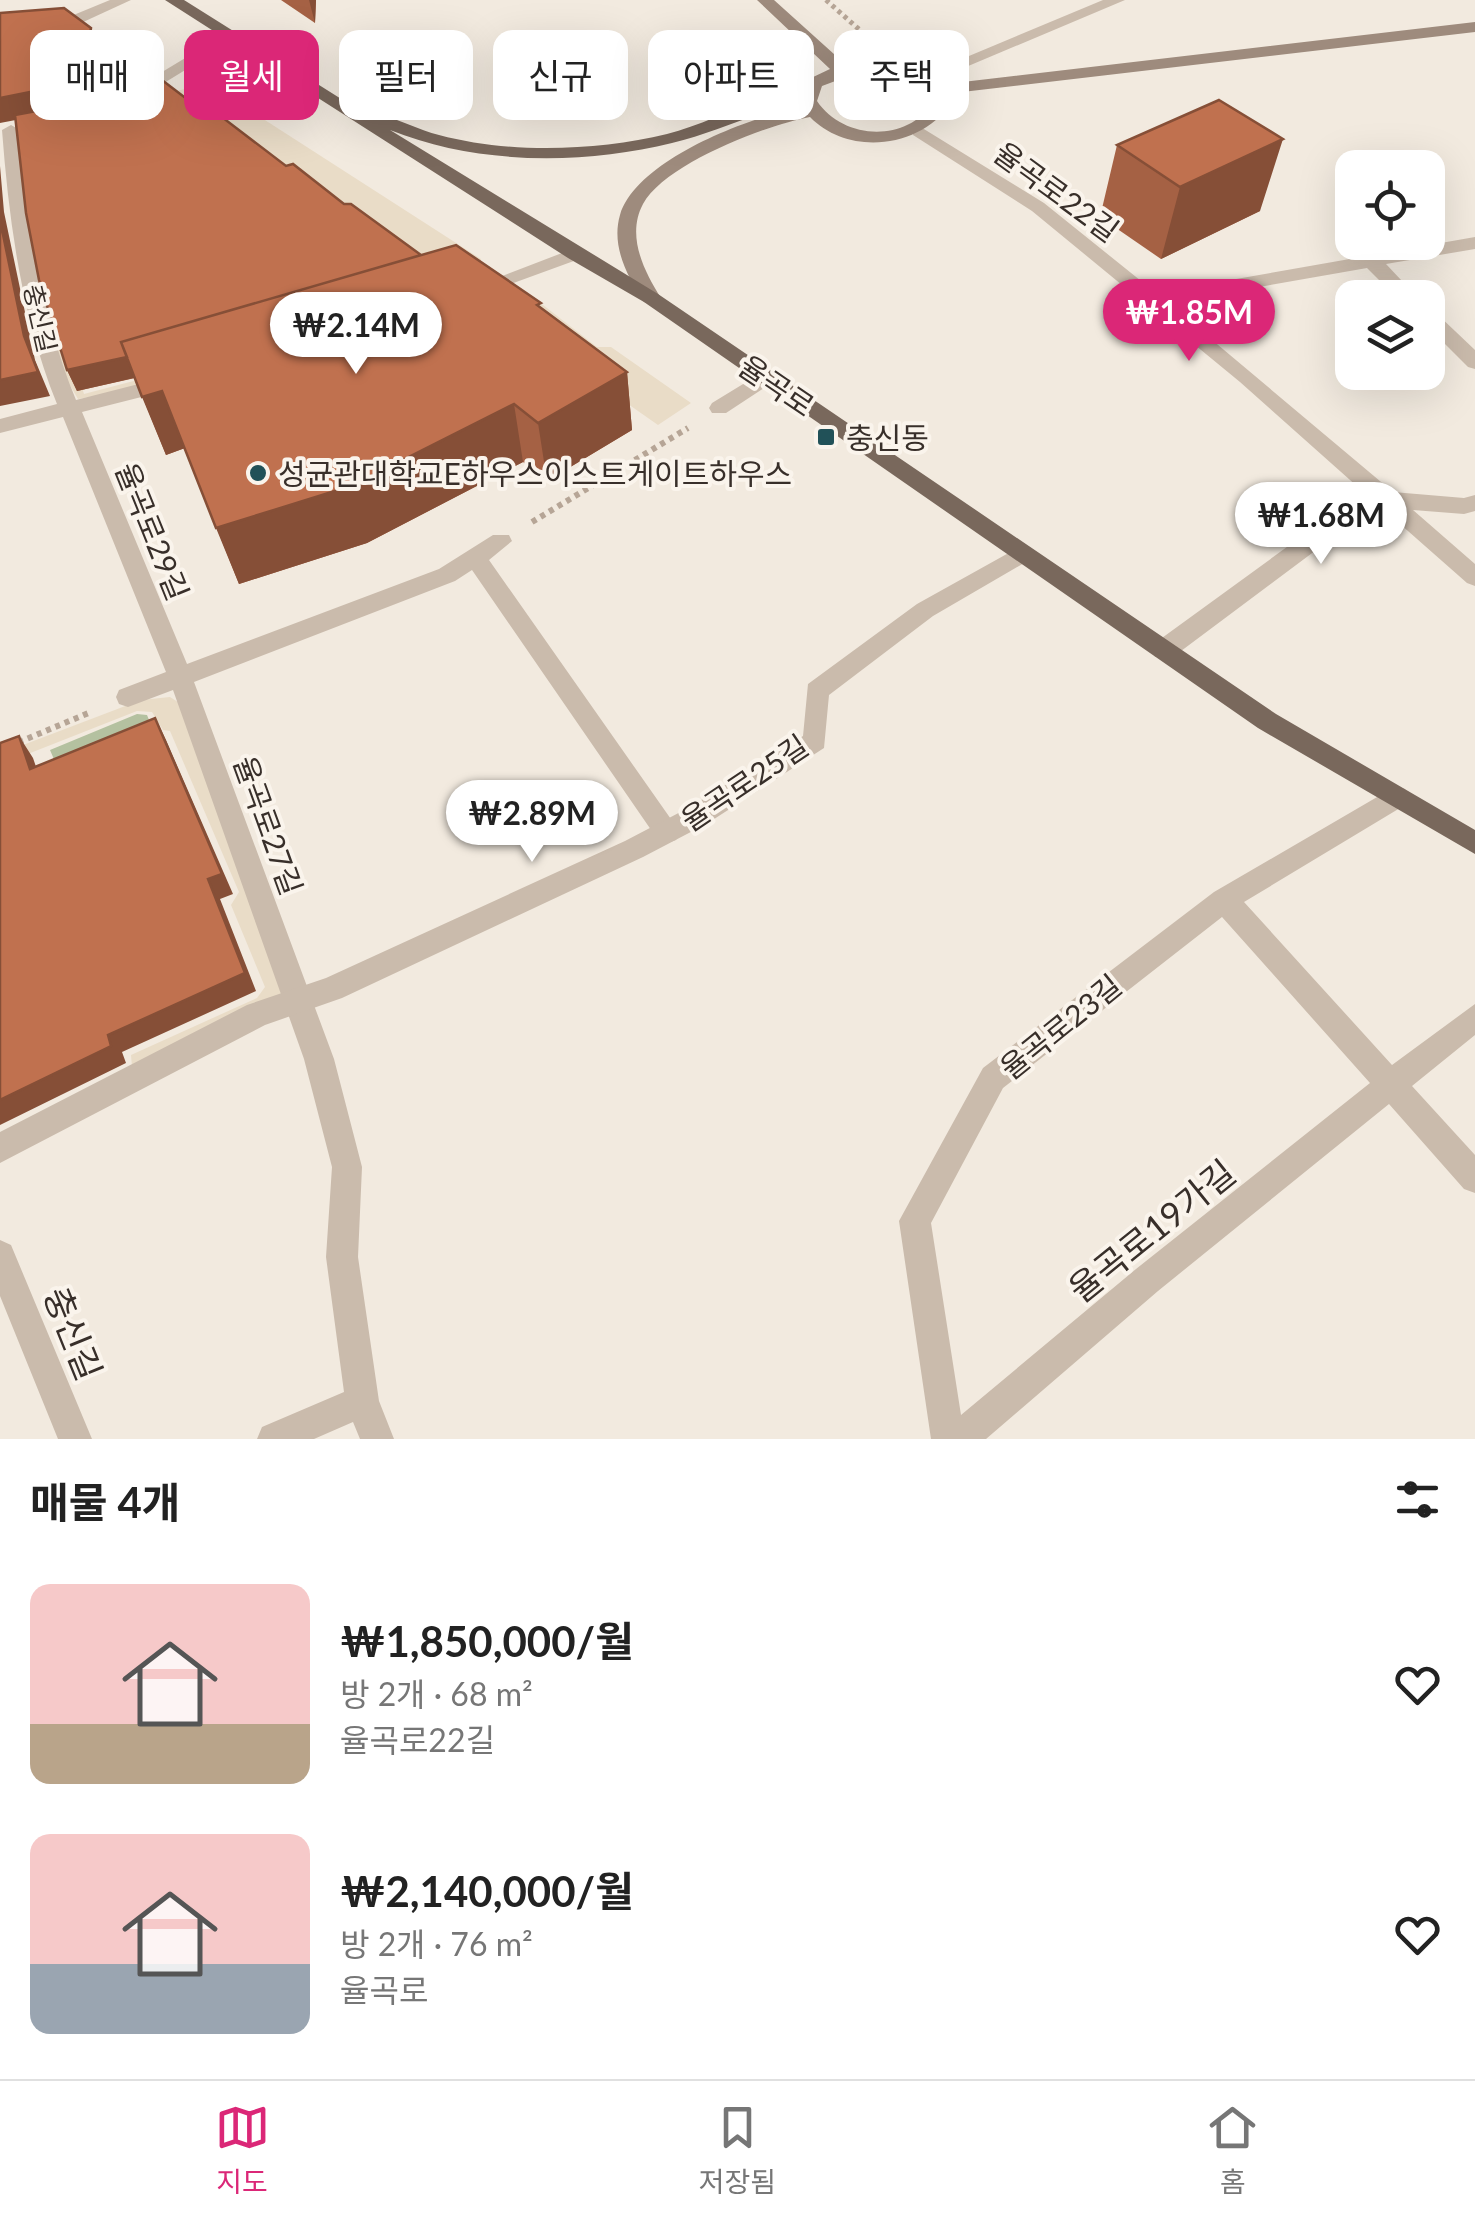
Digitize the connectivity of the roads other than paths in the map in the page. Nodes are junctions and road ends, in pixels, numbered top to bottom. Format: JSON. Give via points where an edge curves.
{"nodes":[{"id":1,"x":122,"y":0,"type":"edge"},
{"id":2,"x":174,"y":0,"type":"edge"},
{"id":3,"x":765,"y":0,"type":"edge"},
{"id":4,"x":1112,"y":1,"type":"edge"},
{"id":5,"x":1475,"y":27,"type":"edge"},
{"id":6,"x":0,"y":30,"type":"edge"},
{"id":7,"x":220,"y":30,"type":"edge"},
{"id":8,"x":834,"y":64,"type":"edge"},
{"id":9,"x":969,"y":66,"type":"edge"},
{"id":10,"x":969,"y":80,"type":"edge"},
{"id":11,"x":319,"y":93,"type":"edge"},
{"id":12,"x":334,"y":103,"type":"junction"},
{"id":13,"x":814,"y":110,"type":"edge"},
{"id":14,"x":725,"y":120,"type":"edge"},
{"id":15,"x":764,"y":120,"type":"edge"},
{"id":16,"x":933,"y":120,"type":"edge"},
{"id":17,"x":12,"y":130,"type":"edge"},
{"id":18,"x":919,"y":131,"type":"junction"},
{"id":19,"x":10,"y":227,"type":"edge"},
{"id":20,"x":1475,"y":243,"type":"edge"},
{"id":21,"x":574,"y":254,"type":"junction"},
{"id":22,"x":1371,"y":261,"type":"junction"},
{"id":23,"x":1391,"y":280,"type":"edge"},
{"id":24,"x":449,"y":298,"type":"edge"},
{"id":25,"x":652,"y":298,"type":"junction"},
{"id":26,"x":1150,"y":300,"type":"junction"},
{"id":27,"x":1445,"y":333,"type":"edge"},
{"id":28,"x":1475,"y":362,"type":"edge"},
{"id":29,"x":766,"y":377,"type":"junction"},
{"id":30,"x":189,"y":378,"type":"edge"},
{"id":31,"x":70,"y":408,"type":"junction"},
{"id":32,"x":720,"y":408,"type":"road end"},
{"id":33,"x":0,"y":426,"type":"edge"},
{"id":34,"x":1390,"y":500,"type":"junction"},
{"id":35,"x":1475,"y":503,"type":"edge"},
{"id":36,"x":500,"y":541,"type":"road end"},
{"id":37,"x":1023,"y":553,"type":"junction"},
{"id":38,"x":475,"y":557,"type":"junction"},
{"id":39,"x":1475,"y":577,"type":"edge"},
{"id":40,"x":1164,"y":650,"type":"junction"},
{"id":41,"x":180,"y":676,"type":"junction"},
{"id":42,"x":128,"y":697,"type":"road end"},
{"id":43,"x":1396,"y":796,"type":"junction"},
{"id":44,"x":667,"y":832,"type":"junction"},
{"id":45,"x":1475,"y":844,"type":"edge"},
{"id":46,"x":1224,"y":900,"type":"junction"},
{"id":47,"x":297,"y":998,"type":"junction"},
{"id":48,"x":1475,"y":1018,"type":"edge"},
{"id":49,"x":1391,"y":1083,"type":"junction"},
{"id":50,"x":0,"y":1148,"type":"edge"},
{"id":51,"x":1475,"y":1178,"type":"edge"},
{"id":52,"x":0,"y":1256,"type":"edge"},
{"id":53,"x":362,"y":1401,"type":"junction"},
{"id":54,"x":75,"y":1439,"type":"edge"},
{"id":55,"x":274,"y":1439,"type":"edge"},
{"id":56,"x":377,"y":1439,"type":"edge"},
{"id":57,"x":948,"y":1439,"type":"edge"},
{"id":58,"x":960,"y":1439,"type":"edge"}],
"edges":[{"from":1,"to":6,"type":"street","via":[[62,26]]},
{"from":2,"to":7,"type":"main road","name":"율곡로"},
{"from":3,"to":8,"type":"street"},
{"from":4,"to":9,"type":"street"},
{"from":5,"to":10,"type":"street"},
{"from":11,"to":12,"type":"main road","name":"율곡로"},
{"from":12,"to":14,"type":"main road","via":[[439,142],[514,150],[668,139]]},
{"from":12,"to":21,"type":"main road","name":"율곡로"},
{"from":13,"to":18,"type":"street","via":[[852,133],[886,137]]},
{"from":15,"to":25,"type":"street","via":[[668,172],[634,202],[627,237],[631,268]]},
{"from":16,"to":18,"type":"street"},
{"from":17,"to":19,"type":"street","name":"충신길"},
{"from":18,"to":26,"type":"street","name":"율곡로22길","via":[[1038,207]]},
{"from":19,"to":31,"type":"street","name":"충신길"},
{"from":20,"to":22,"type":"street"},
{"from":21,"to":24,"type":"street"},
{"from":21,"to":25,"type":"main road","name":"율곡로"},
{"from":22,"to":23,"type":"street"},
{"from":22,"to":26,"type":"street"},
{"from":25,"to":29,"type":"main road","name":"율곡로"},
{"from":26,"to":34,"type":"street","name":"율곡로22길"},
{"from":27,"to":28,"type":"street"},
{"from":29,"to":32,"type":"street"},
{"from":29,"to":37,"type":"main road","name":"율곡로"},
{"from":30,"to":31,"type":"street"},
{"from":31,"to":33,"type":"street"},
{"from":31,"to":41,"type":"street","name":"율곡로29길"},
{"from":34,"to":35,"type":"street"},
{"from":34,"to":39,"type":"street","name":"율곡로22길"},
{"from":34,"to":40,"type":"street","via":[[1361,505]]},
{"from":36,"to":38,"type":"street"},
{"from":37,"to":40,"type":"main road","name":"율곡로"},
{"from":37,"to":44,"type":"street","name":"율곡로25길","via":[[925,610],[816,692],[816,741]]},
{"from":38,"to":41,"type":"street","via":[[446,575]]},
{"from":38,"to":44,"type":"street"},
{"from":40,"to":43,"type":"main road","name":"율곡로"},
{"from":41,"to":42,"type":"street"},
{"from":41,"to":47,"type":"street","name":"율곡로27길"},
{"from":43,"to":45,"type":"main road","name":"율곡로"},
{"from":43,"to":46,"type":"street","name":"율곡로23길"},
{"from":44,"to":47,"type":"street","name":"율곡로25길","via":[[332,989]]},
{"from":46,"to":49,"type":"street"},
{"from":46,"to":57,"type":"street","name":"율곡로23길","via":[[993,1078],[915,1221]]},
{"from":47,"to":50,"type":"street","name":"율곡로25길"},
{"from":47,"to":53,"type":"street","via":[[347,1166],[342,1257]]},
{"from":48,"to":49,"type":"street"},
{"from":49,"to":51,"type":"street"},
{"from":49,"to":58,"type":"street","name":"율곡로19가길"},
{"from":52,"to":54,"type":"street","name":"충신길"},
{"from":53,"to":55,"type":"street"},
{"from":53,"to":56,"type":"street"}]}
